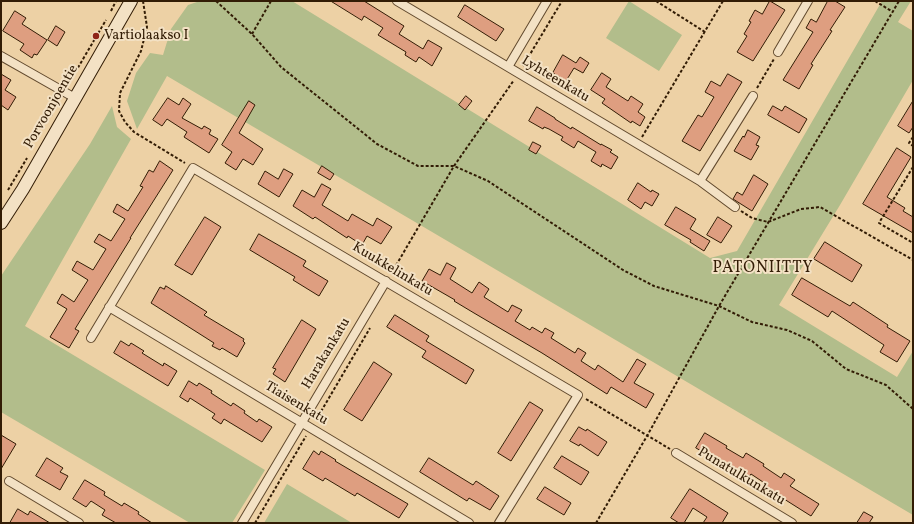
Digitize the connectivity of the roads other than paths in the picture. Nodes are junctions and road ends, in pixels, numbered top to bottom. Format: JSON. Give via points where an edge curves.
{"nodes":[{"id":1,"x":397,"y":1,"type":"edge"},
{"id":2,"x":547,"y":1,"type":"edge"},
{"id":3,"x":808,"y":1,"type":"edge"},
{"id":4,"x":125,"y":2,"type":"edge"},
{"id":5,"x":778,"y":52,"type":"road end"},
{"id":6,"x":1,"y":56,"type":"edge"},
{"id":7,"x":508,"y":67,"type":"junction"},
{"id":8,"x":753,"y":96,"type":"road end"},
{"id":9,"x":75,"y":98,"type":"junction"},
{"id":10,"x":700,"y":181,"type":"junction"},
{"id":11,"x":735,"y":207,"type":"road end"},
{"id":12,"x":1,"y":223,"type":"edge"},
{"id":13,"x":386,"y":281,"type":"junction"},
{"id":14,"x":110,"y":307,"type":"junction"},
{"id":15,"x":90,"y":338,"type":"dead end"},
{"id":16,"x":302,"y":422,"type":"junction"},
{"id":17,"x":676,"y":453,"type":"road end"},
{"id":18,"x":8,"y":481,"type":"dead end"},
{"id":19,"x":79,"y":523,"type":"edge"},
{"id":20,"x":242,"y":523,"type":"edge"},
{"id":21,"x":469,"y":523,"type":"edge"},
{"id":22,"x":499,"y":523,"type":"edge"},
{"id":23,"x":792,"y":523,"type":"edge"}],
"edges":[{"from":1,"to":7,"type":"street","name":"Lyhteenkatu"},
{"from":2,"to":7,"type":"street"},
{"from":3,"to":5,"type":"street"},
{"from":4,"to":9,"type":"street","name":"Porvoonjoentie"},
{"from":6,"to":9,"type":"street"},
{"from":7,"to":10,"type":"street","name":"Lyhteenkatu"},
{"from":8,"to":10,"type":"street"},
{"from":9,"to":12,"type":"street","name":"Porvoonjoentie"},
{"from":10,"to":11,"type":"street","name":"Lyhteenkatu"},
{"from":13,"to":14,"type":"street","name":"Kuukkelinkatu","via":[[193,168]]},
{"from":13,"to":16,"type":"street","name":"Harakankatu"},
{"from":13,"to":22,"type":"street","name":"Kuukkelinkatu","via":[[578,394]]},
{"from":14,"to":15,"type":"street"},
{"from":14,"to":16,"type":"street","name":"Tiaisenkatu"},
{"from":16,"to":20,"type":"street","name":"Harakankatu"},
{"from":16,"to":21,"type":"street","name":"Tiaisenkatu"},
{"from":17,"to":23,"type":"street","name":"Punatulkunkatu"},
{"from":18,"to":19,"type":"street"}]}
